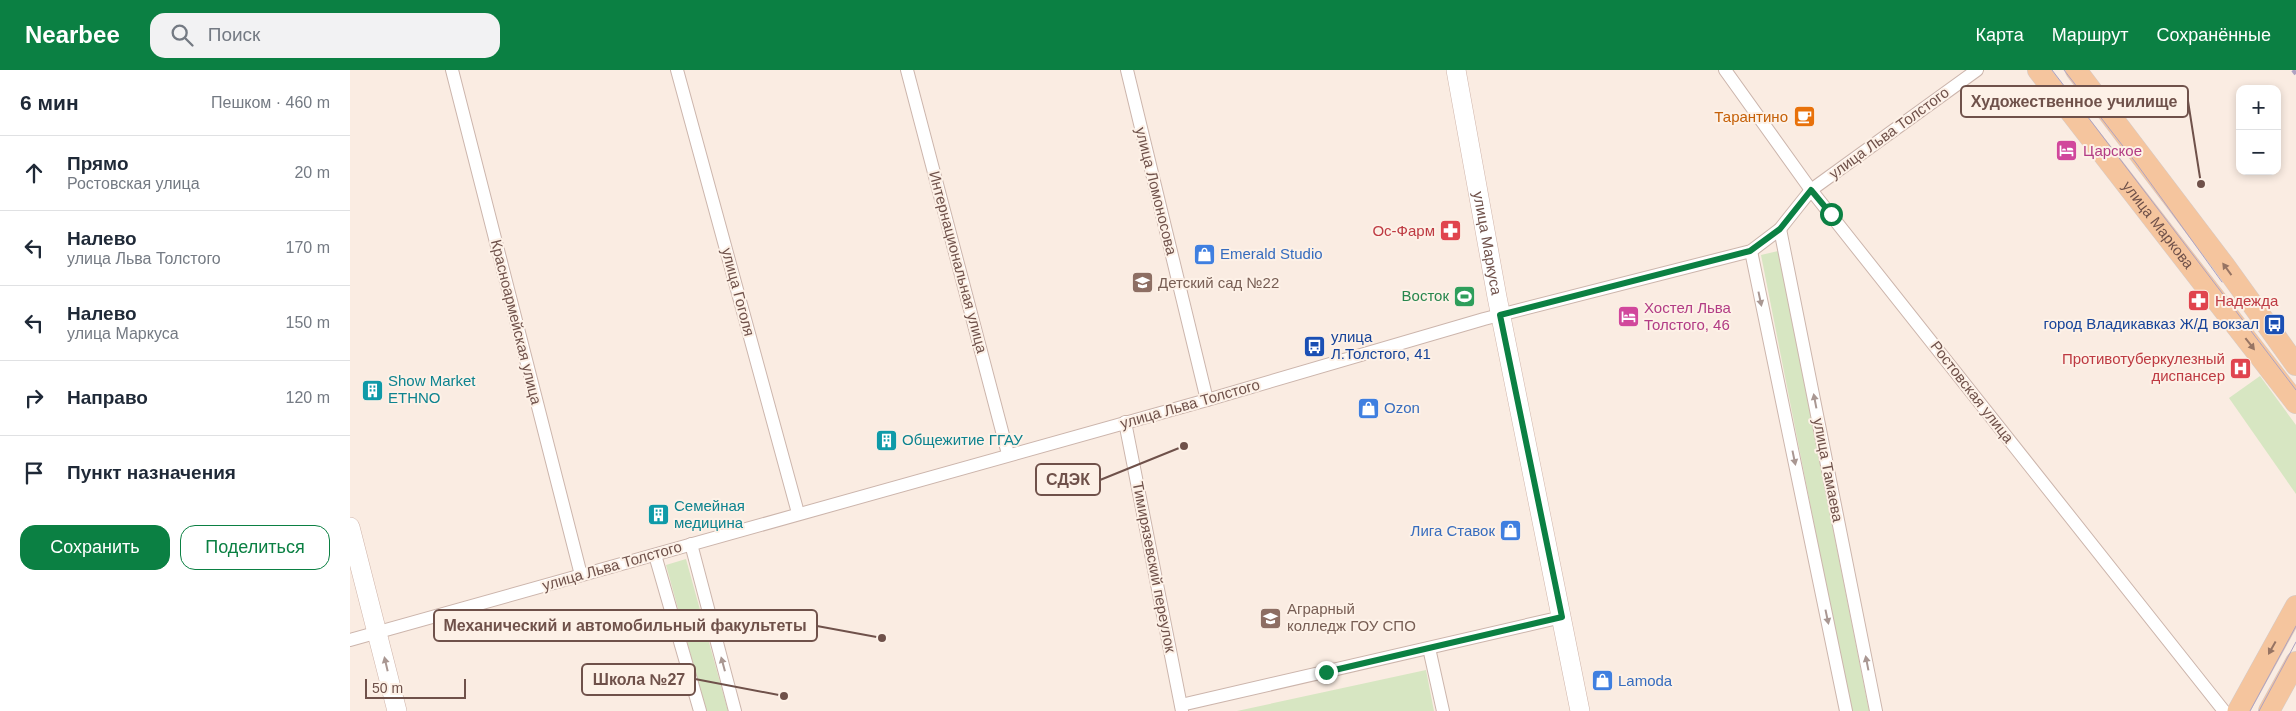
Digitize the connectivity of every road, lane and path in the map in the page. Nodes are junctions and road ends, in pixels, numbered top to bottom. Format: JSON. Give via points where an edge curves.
{"nodes":[{"id":1,"x":452,"y":70,"type":"edge"},
{"id":2,"x":677,"y":70,"type":"edge"},
{"id":3,"x":907,"y":70,"type":"edge"},
{"id":4,"x":1127,"y":70,"type":"edge"},
{"id":5,"x":1456,"y":70,"type":"edge"},
{"id":6,"x":1725,"y":70,"type":"edge"},
{"id":7,"x":1977,"y":70,"type":"edge"},
{"id":8,"x":2038,"y":70,"type":"edge"},
{"id":9,"x":2076,"y":70,"type":"edge"},
{"id":10,"x":1811,"y":190,"type":"junction"},
{"id":11,"x":1780,"y":229,"type":"junction"},
{"id":12,"x":1750,"y":251,"type":"junction"},
{"id":13,"x":1500,"y":315,"type":"junction"},
{"id":14,"x":2296,"y":365,"type":"edge"},
{"id":15,"x":1207,"y":400,"type":"junction"},
{"id":16,"x":2296,"y":404,"type":"edge"},
{"id":17,"x":1125,"y":422,"type":"junction"},
{"id":18,"x":1008,"y":454,"type":"junction"},
{"id":19,"x":798,"y":513,"type":"junction"},
{"id":20,"x":350,"y":527,"type":"edge"},
{"id":21,"x":691,"y":544,"type":"junction"},
{"id":22,"x":654,"y":555,"type":"junction"},
{"id":23,"x":581,"y":575,"type":"junction"},
{"id":24,"x":2296,"y":606,"type":"edge"},
{"id":25,"x":1562,"y":617,"type":"junction"},
{"id":26,"x":378,"y":632,"type":"junction"},
{"id":27,"x":350,"y":640,"type":"edge"},
{"id":28,"x":1429,"y":648,"type":"junction"},
{"id":29,"x":2296,"y":662,"type":"edge"},
{"id":30,"x":1182,"y":708,"type":"edge"},
{"id":31,"x":397,"y":711,"type":"edge"},
{"id":32,"x":700,"y":711,"type":"edge"},
{"id":33,"x":735,"y":711,"type":"edge"},
{"id":34,"x":1442,"y":711,"type":"edge"},
{"id":35,"x":1580,"y":711,"type":"edge"},
{"id":36,"x":1846,"y":711,"type":"edge"},
{"id":37,"x":1876,"y":711,"type":"edge"},
{"id":38,"x":2224,"y":711,"type":"edge"},
{"id":39,"x":2238,"y":711,"type":"edge"},
{"id":40,"x":2269,"y":711,"type":"edge"}],
"edges":[{"from":1,"to":23,"type":"street","name":"Красноармейская улица"},
{"from":2,"to":19,"type":"street","name":"улица Гоголя"},
{"from":3,"to":18,"type":"street","name":"Интернациональная улица"},
{"from":4,"to":15,"type":"street","name":"улица Ломоносова"},
{"from":5,"to":13,"type":"street","name":"улица Маркуса"},
{"from":6,"to":10,"type":"street","name":"Ростовская улица"},
{"from":7,"to":10,"type":"street","name":"улица Льва Толстого"},
{"from":8,"to":16,"type":"main road","name":"улица Маркова","one_way":true},
{"from":14,"to":9,"type":"main road","name":"улица Маркова","one_way":true,"via":[[2213,249]]},
{"from":10,"to":11,"type":"street","name":"улица Льва Толстого"},
{"from":10,"to":38,"type":"street","name":"Ростовская улица"},
{"from":11,"to":12,"type":"street","name":"улица Льва Толстого"},
{"from":37,"to":11,"type":"street","name":"улица Тамаева","one_way":true},
{"from":12,"to":13,"type":"street","name":"улица Льва Толстого"},
{"from":12,"to":36,"type":"street","name":"улица Тамаева","one_way":true},
{"from":13,"to":15,"type":"street","name":"улица Льва Толстого"},
{"from":13,"to":25,"type":"street","name":"улица Маркуса"},
{"from":15,"to":17,"type":"street","name":"улица Льва Толстого"},
{"from":17,"to":18,"type":"street","name":"улица Льва Толстого"},
{"from":17,"to":30,"type":"street","name":"Тимирязевский переулок"},
{"from":18,"to":19,"type":"street","name":"улица Льва Толстого"},
{"from":19,"to":21,"type":"street","name":"улица Льва Толстого"},
{"from":20,"to":26,"type":"street"},
{"from":21,"to":22,"type":"street","name":"улица Льва Толстого"},
{"from":33,"to":21,"type":"street","one_way":true},
{"from":22,"to":23,"type":"street","name":"улица Льва Толстого"},
{"from":22,"to":32,"type":"street"},
{"from":23,"to":26,"type":"street","name":"улица Льва Толстого"},
{"from":24,"to":39,"type":"main road","one_way":true},
{"from":25,"to":28,"type":"street"},
{"from":25,"to":35,"type":"street","name":"улица Маркуса"},
{"from":26,"to":27,"type":"street","name":"улица Льва Толстого"},
{"from":31,"to":26,"type":"street","one_way":true},
{"from":28,"to":30,"type":"street"},
{"from":28,"to":34,"type":"street"},
{"from":29,"to":40,"type":"main road"}]}
